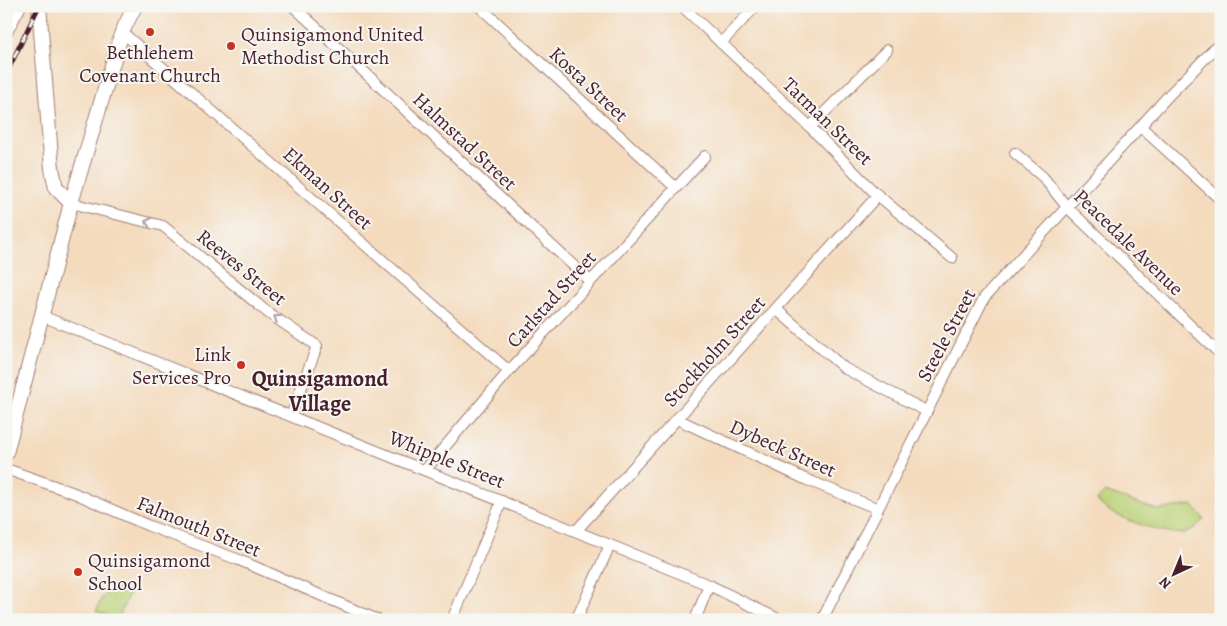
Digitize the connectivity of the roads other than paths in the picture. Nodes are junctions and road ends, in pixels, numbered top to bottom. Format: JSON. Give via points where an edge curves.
{"nodes":[{"id":1,"x":21,"y":6,"type":"edge"},
{"id":2,"x":40,"y":6,"type":"edge"},
{"id":3,"x":135,"y":6,"type":"edge"},
{"id":4,"x":293,"y":6,"type":"edge"},
{"id":5,"x":479,"y":6,"type":"edge"},
{"id":6,"x":682,"y":6,"type":"edge"},
{"id":7,"x":756,"y":6,"type":"edge"},
{"id":8,"x":122,"y":32,"type":"junction"},
{"id":9,"x":6,"y":34,"type":"edge"},
{"id":10,"x":1221,"y":42,"type":"edge"},
{"id":11,"x":721,"y":43,"type":"junction"},
{"id":12,"x":886,"y":50,"type":"dead end"},
{"id":13,"x":810,"y":127,"type":"junction"},
{"id":14,"x":1141,"y":127,"type":"junction"},
{"id":15,"x":1014,"y":153,"type":"dead end"},
{"id":16,"x":705,"y":156,"type":"dead end"},
{"id":17,"x":675,"y":187,"type":"junction"},
{"id":18,"x":878,"y":194,"type":"junction"},
{"id":19,"x":1221,"y":200,"type":"edge"},
{"id":20,"x":72,"y":203,"type":"junction"},
{"id":21,"x":1067,"y":207,"type":"junction"},
{"id":22,"x":952,"y":258,"type":"dead end"},
{"id":23,"x":590,"y":281,"type":"junction"},
{"id":24,"x":776,"y":309,"type":"junction"},
{"id":25,"x":42,"y":316,"type":"junction"},
{"id":26,"x":1221,"y":355,"type":"edge"},
{"id":27,"x":509,"y":371,"type":"junction"},
{"id":28,"x":926,"y":410,"type":"junction"},
{"id":29,"x":291,"y":416,"type":"junction"},
{"id":30,"x":677,"y":419,"type":"junction"},
{"id":31,"x":6,"y":453,"type":"edge"},
{"id":32,"x":6,"y":469,"type":"edge"},
{"id":33,"x":426,"y":469,"type":"junction"},
{"id":34,"x":502,"y":501,"type":"junction"},
{"id":35,"x":876,"y":508,"type":"junction"},
{"id":36,"x":576,"y":531,"type":"junction"},
{"id":37,"x":610,"y":545,"type":"junction"},
{"id":38,"x":709,"y":585,"type":"junction"},
{"id":39,"x":378,"y":620,"type":"edge"},
{"id":40,"x":452,"y":620,"type":"edge"},
{"id":41,"x":576,"y":620,"type":"edge"},
{"id":42,"x":695,"y":620,"type":"edge"},
{"id":43,"x":780,"y":620,"type":"edge"},
{"id":44,"x":822,"y":620,"type":"edge"}],
"edges":[{"from":1,"to":9,"type":"street"},
{"from":2,"to":20,"type":"main road","via":[[52,169],[56,188]]},
{"from":3,"to":8,"type":"main road"},
{"from":4,"to":23,"type":"street","name":"Halmstad Street"},
{"from":5,"to":17,"type":"street","name":"Kosta Street"},
{"from":6,"to":11,"type":"street","name":"Tatman Street"},
{"from":7,"to":11,"type":"street"},
{"from":8,"to":20,"type":"main road"},
{"from":8,"to":27,"type":"street","name":"Ekman Street"},
{"from":10,"to":14,"type":"street","name":"Steele Street"},
{"from":11,"to":13,"type":"street","name":"Tatman Street"},
{"from":12,"to":13,"type":"street"},
{"from":13,"to":18,"type":"street","name":"Tatman Street"},
{"from":14,"to":19,"type":"street"},
{"from":14,"to":21,"type":"street","name":"Steele Street"},
{"from":15,"to":21,"type":"street","name":"Peacedale Avenue","via":[[1043,177]]},
{"from":16,"to":17,"type":"street","name":"Carlstad Street"},
{"from":17,"to":23,"type":"street","name":"Carlstad Street"},
{"from":18,"to":22,"type":"street","name":"Tatman Street"},
{"from":18,"to":24,"type":"street","name":"Stockholm Street"},
{"from":20,"to":25,"type":"main road"},
{"from":29,"to":20,"type":"street","name":"Reeves Street","one_way":true,"via":[[317,346],[266,312],[163,226]]},
{"from":21,"to":26,"type":"street","name":"Peacedale Avenue"},
{"from":21,"to":28,"type":"street","name":"Steele Street","via":[[984,298]]},
{"from":23,"to":27,"type":"street","name":"Carlstad Street"},
{"from":24,"to":28,"type":"street","via":[[844,368]]},
{"from":24,"to":30,"type":"street","name":"Stockholm Street"},
{"from":25,"to":29,"type":"street","name":"Whipple Street"},
{"from":25,"to":31,"type":"main road"},
{"from":27,"to":33,"type":"street","name":"Carlstad Street"},
{"from":28,"to":35,"type":"street","name":"Steele Street"},
{"from":29,"to":33,"type":"street","name":"Whipple Street"},
{"from":30,"to":35,"type":"street","name":"Dybeck Street","via":[[805,479]]},
{"from":30,"to":36,"type":"street","name":"Stockholm Street"},
{"from":32,"to":39,"type":"street","name":"Falmouth Street","via":[[74,493]]},
{"from":33,"to":34,"type":"street","name":"Whipple Street"},
{"from":34,"to":36,"type":"street","name":"Whipple Street"},
{"from":34,"to":40,"type":"street"},
{"from":35,"to":44,"type":"street","name":"Steele Street"},
{"from":36,"to":37,"type":"street","name":"Whipple Street"},
{"from":37,"to":38,"type":"street","name":"Whipple Street"},
{"from":37,"to":41,"type":"street"},
{"from":38,"to":42,"type":"street"},
{"from":38,"to":43,"type":"street","name":"Whipple Street"}]}
